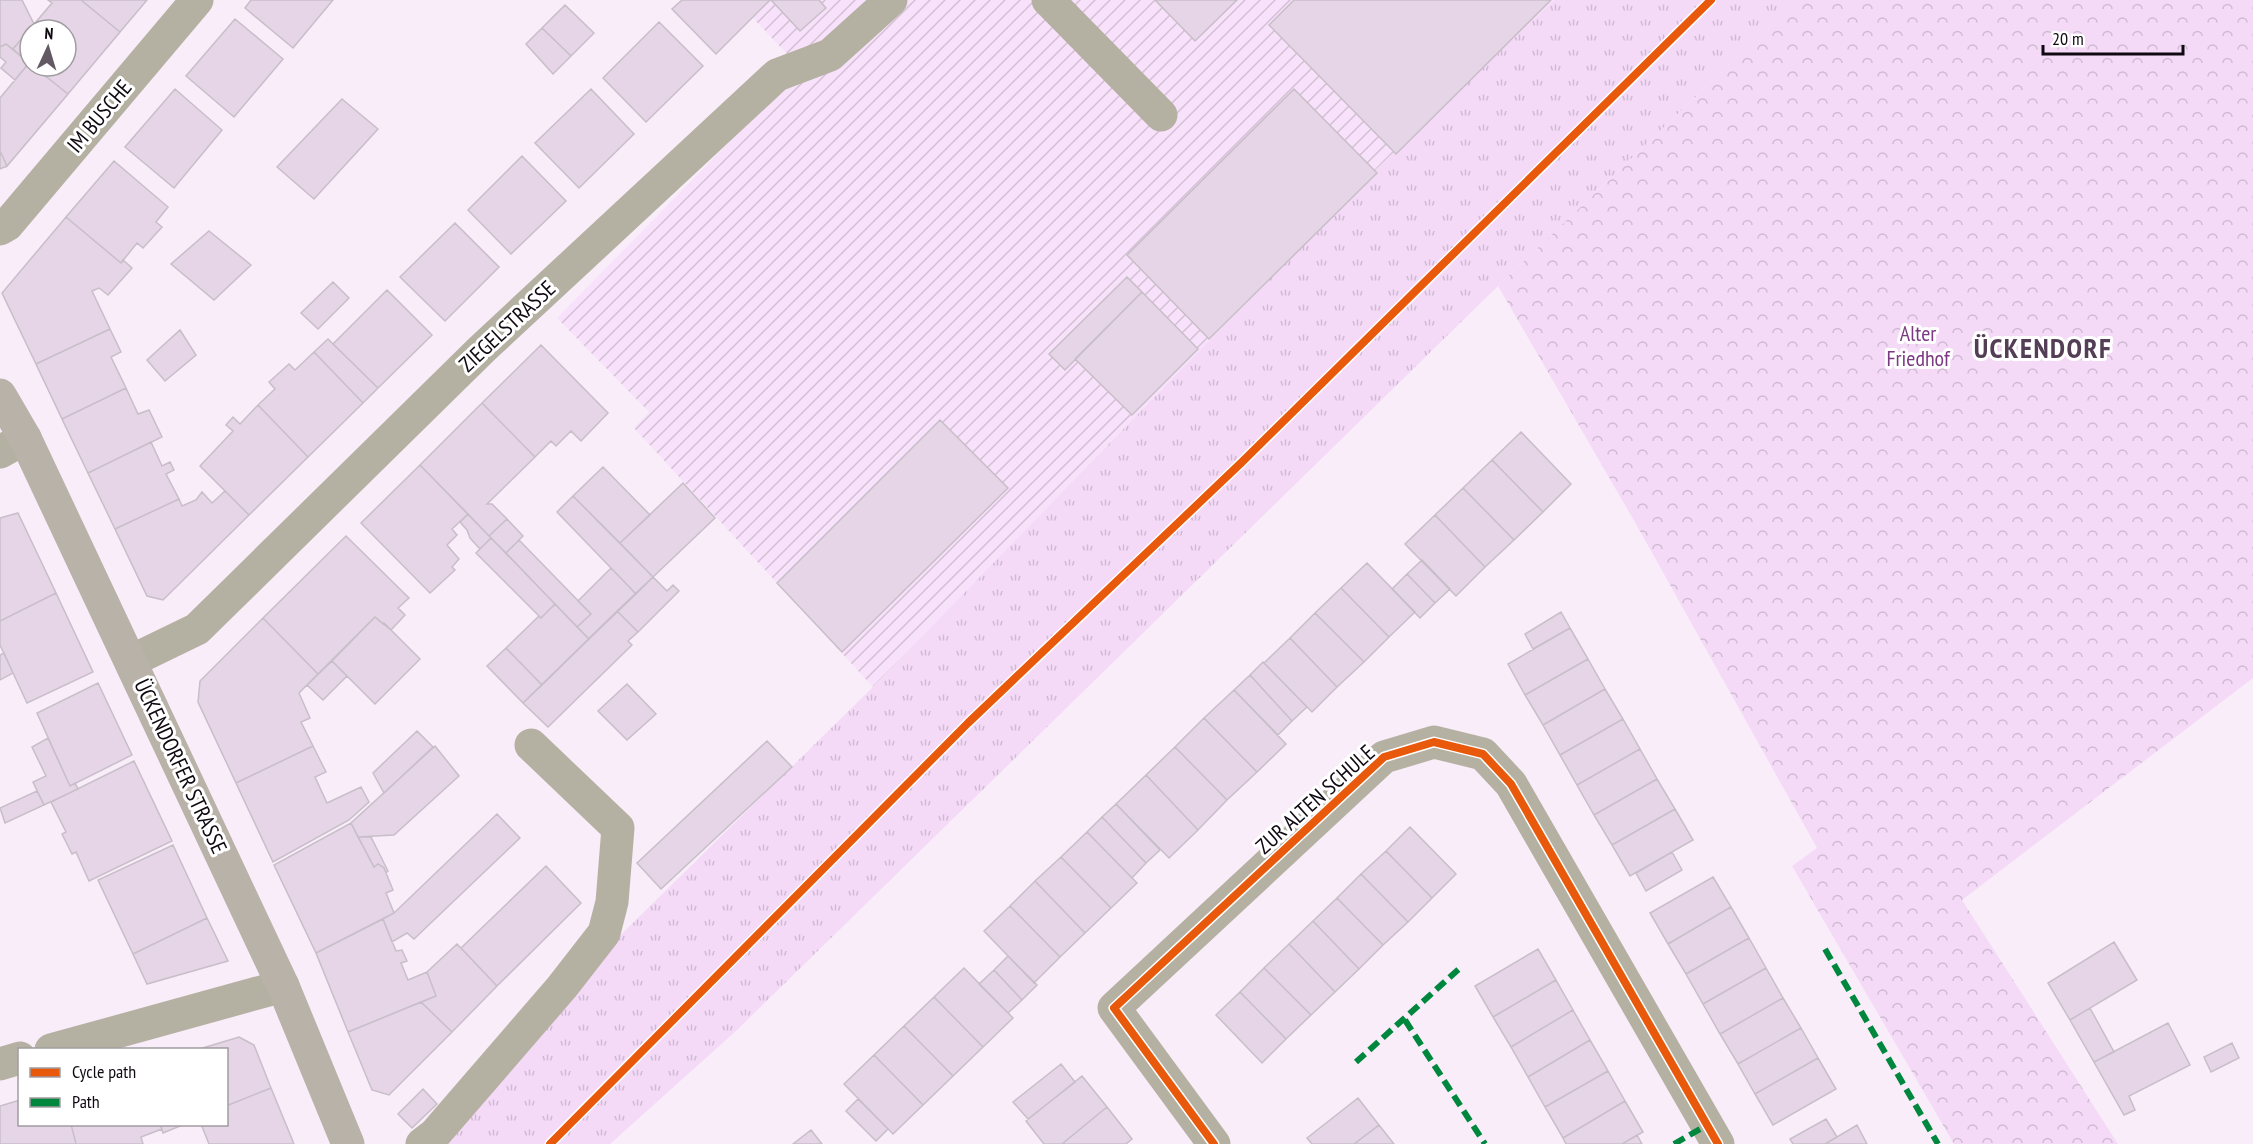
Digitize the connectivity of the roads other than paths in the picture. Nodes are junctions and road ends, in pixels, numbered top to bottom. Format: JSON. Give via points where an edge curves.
{"nodes":[{"id":1,"x":197,"y":0,"type":"edge"},
{"id":2,"x":891,"y":0,"type":"edge"},
{"id":3,"x":1048,"y":0,"type":"edge"},
{"id":4,"x":1161,"y":114,"type":"dead end"},
{"id":5,"x":0,"y":229,"type":"edge"},
{"id":6,"x":0,"y":395,"type":"edge"},
{"id":7,"x":12,"y":445,"type":"edge"},
{"id":8,"x":131,"y":661,"type":"junction"},
{"id":9,"x":531,"y":746,"type":"dead end"},
{"id":10,"x":284,"y":986,"type":"junction"},
{"id":11,"x":58,"y":1048,"type":"edge"},
{"id":12,"x":18,"y":1059,"type":"edge"},
{"id":13,"x":0,"y":1064,"type":"edge"},
{"id":14,"x":348,"y":1144,"type":"edge"},
{"id":15,"x":422,"y":1144,"type":"edge"},
{"id":16,"x":1214,"y":1144,"type":"edge"},
{"id":17,"x":1718,"y":1144,"type":"edge"}],
"edges":[{"from":1,"to":5,"type":"street","name":"IM BUSCHE"},
{"from":2,"to":8,"type":"street","name":"ZIEGELSTRASSE","via":[[830,55],[777,75],[482,349],[197,629]]},
{"from":3,"to":4,"type":"street"},
{"from":6,"to":7,"type":"main road","name":"ÜCKENDORFER STRASSE"},
{"from":7,"to":8,"type":"main road","name":"ÜCKENDORFER STRASSE"},
{"from":8,"to":10,"type":"main road","name":"ÜCKENDORFER STRASSE"},
{"from":9,"to":15,"type":"street","via":[[618,828],[612,902],[604,933],[562,987],[435,1134]]},
{"from":10,"to":11,"type":"street"},
{"from":10,"to":14,"type":"main road","name":"ÜCKENDORFER STRASSE"},
{"from":12,"to":13,"type":"street"},
{"from":16,"to":17,"type":"street","name":"ZUR ALTEN SCHULE","via":[[1114,1008],[1384,757],[1434,742],[1483,754],[1511,784]]}]}
